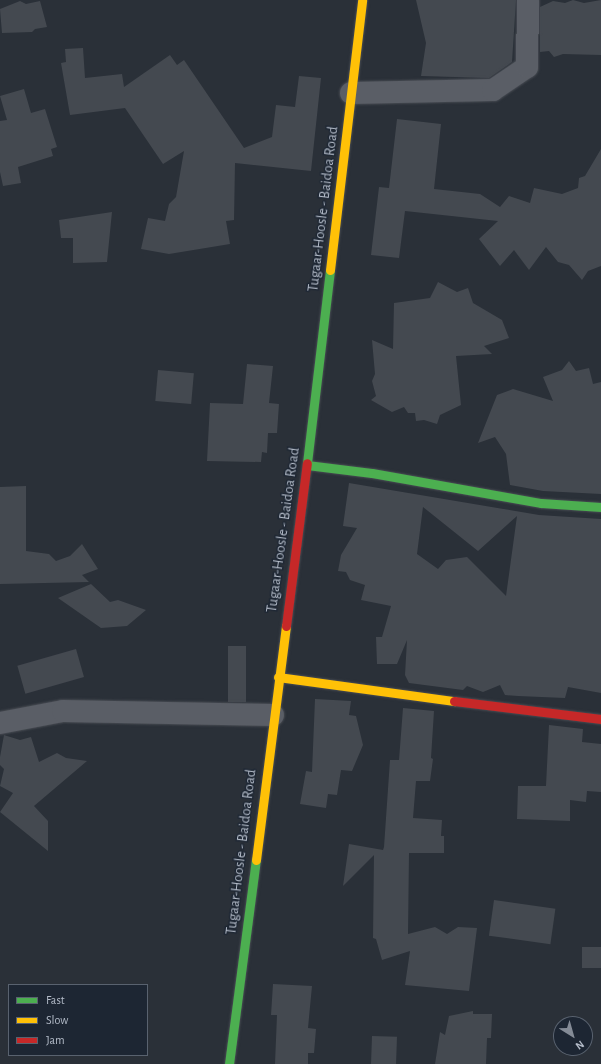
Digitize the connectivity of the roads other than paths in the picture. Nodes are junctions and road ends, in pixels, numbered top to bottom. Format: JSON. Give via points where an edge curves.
{"nodes":[{"id":1,"x":362,"y":0,"type":"edge"},
{"id":2,"x":528,"y":0,"type":"edge"},
{"id":3,"x":351,"y":93,"type":"junction"},
{"id":4,"x":307,"y":465,"type":"junction"},
{"id":5,"x":601,"y":507,"type":"edge"},
{"id":6,"x":278,"y":677,"type":"junction"},
{"id":7,"x":273,"y":715,"type":"junction"},
{"id":8,"x":601,"y":719,"type":"edge"},
{"id":9,"x":0,"y":723,"type":"edge"},
{"id":10,"x":229,"y":1064,"type":"edge"}],
"edges":[{"from":1,"to":3,"type":"main road","name":"Tugaar-Hoosle - Baidoa Road"},
{"from":2,"to":3,"type":"street","via":[[527,67],[493,90]]},
{"from":3,"to":4,"type":"main road","name":"Tugaar-Hoosle - Baidoa Road"},
{"from":4,"to":5,"type":"main road","via":[[372,473],[541,503]]},
{"from":4,"to":6,"type":"main road","name":"Tugaar-Hoosle - Baidoa Road"},
{"from":6,"to":7,"type":"main road","name":"Tugaar-Hoosle - Baidoa Road"},
{"from":6,"to":8,"type":"main road","via":[[368,691]]},
{"from":7,"to":9,"type":"street","via":[[63,711]]},
{"from":7,"to":10,"type":"main road","name":"Tugaar-Hoosle - Baidoa Road"}]}
